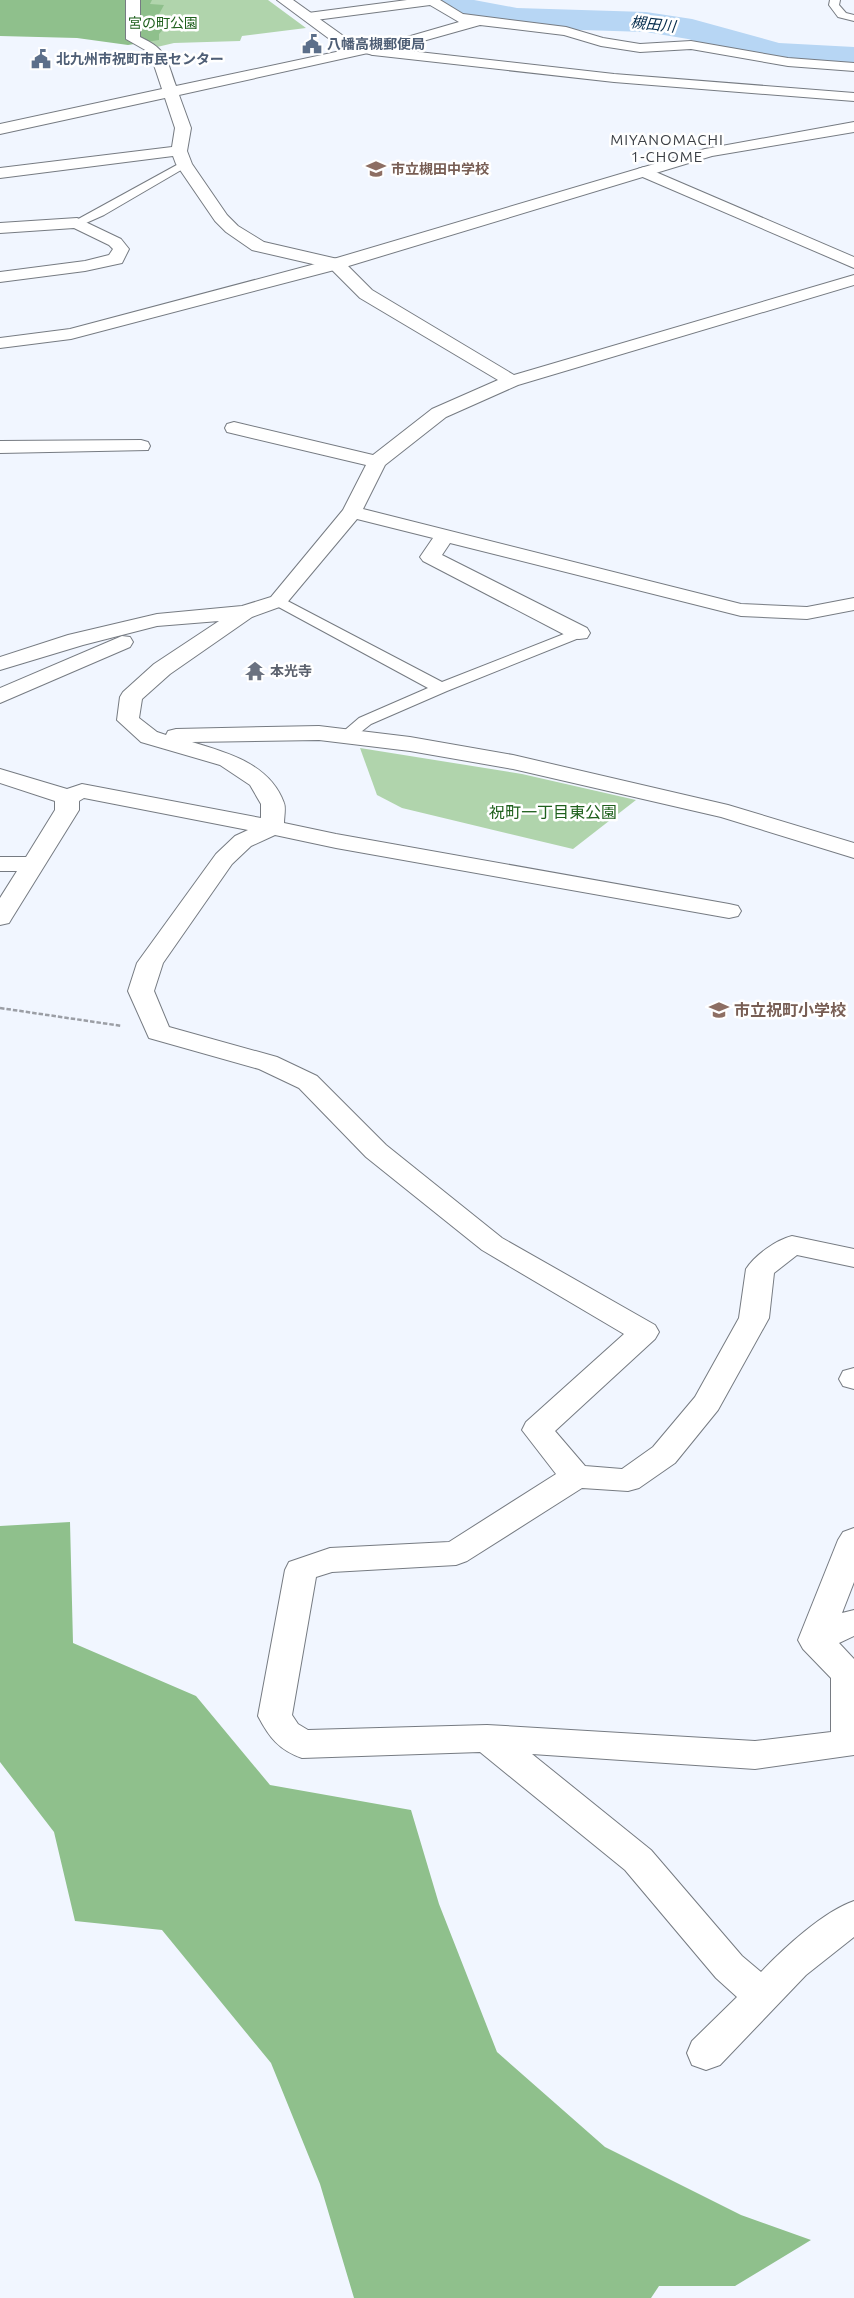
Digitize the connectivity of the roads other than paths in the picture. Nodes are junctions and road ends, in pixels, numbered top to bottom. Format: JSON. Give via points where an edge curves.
{"nodes":[{"id":1,"x":133,"y":0,"type":"edge"},
{"id":2,"x":284,"y":0,"type":"edge"},
{"id":3,"x":835,"y":0,"type":"edge"},
{"id":4,"x":431,"y":1,"type":"edge"},
{"id":5,"x":308,"y":17,"type":"junction"},
{"id":6,"x":854,"y":18,"type":"edge"},
{"id":7,"x":478,"y":21,"type":"junction"},
{"id":8,"x":368,"y":50,"type":"junction"},
{"id":9,"x":854,"y":67,"type":"edge"},
{"id":10,"x":172,"y":91,"type":"junction"},
{"id":11,"x":854,"y":97,"type":"edge"},
{"id":12,"x":854,"y":127,"type":"edge"},
{"id":13,"x":0,"y":129,"type":"edge"},
{"id":14,"x":181,"y":158,"type":"junction"},
{"id":15,"x":644,"y":172,"type":"junction"},
{"id":16,"x":0,"y":173,"type":"edge"},
{"id":17,"x":76,"y":222,"type":"junction"},
{"id":18,"x":0,"y":228,"type":"edge"},
{"id":19,"x":854,"y":263,"type":"edge"},
{"id":20,"x":336,"y":264,"type":"junction"},
{"id":21,"x":0,"y":277,"type":"edge"},
{"id":22,"x":854,"y":280,"type":"edge"},
{"id":23,"x":0,"y":343,"type":"edge"},
{"id":24,"x":512,"y":382,"type":"junction"},
{"id":25,"x":234,"y":428,"type":"dead end"},
{"id":26,"x":141,"y":446,"type":"dead end"},
{"id":27,"x":0,"y":447,"type":"edge"},
{"id":28,"x":377,"y":462,"type":"junction"},
{"id":29,"x":352,"y":512,"type":"junction"},
{"id":30,"x":445,"y":536,"type":"junction"},
{"id":31,"x":278,"y":601,"type":"junction"},
{"id":32,"x":854,"y":604,"type":"edge"},
{"id":33,"x":245,"y":612,"type":"junction"},
{"id":34,"x":186,"y":618,"type":"junction"},
{"id":35,"x":579,"y":633,"type":"joint"},
{"id":36,"x":0,"y":664,"type":"edge"},
{"id":37,"x":442,"y":688,"type":"junction"},
{"id":38,"x":0,"y":696,"type":"edge"},
{"id":39,"x":346,"y":736,"type":"junction"},
{"id":40,"x":149,"y":737,"type":"junction"},
{"id":41,"x":0,"y":776,"type":"edge"},
{"id":42,"x":66,"y":797,"type":"junction"},
{"id":43,"x":272,"y":827,"type":"junction"},
{"id":44,"x":854,"y":851,"type":"edge"},
{"id":45,"x":0,"y":864,"type":"edge"},
{"id":46,"x":35,"y":864,"type":"junction"},
{"id":47,"x":729,"y":911,"type":"dead end"},
{"id":48,"x":0,"y":918,"type":"edge"},
{"id":49,"x":854,"y":1258,"type":"edge"},
{"id":50,"x":576,"y":1477,"type":"junction"},
{"id":51,"x":854,"y":1540,"type":"edge"},
{"id":52,"x":854,"y":1622,"type":"edge"},
{"id":53,"x":815,"y":1640,"type":"junction"},
{"id":54,"x":487,"y":1738,"type":"junction"},
{"id":55,"x":851,"y":1747,"type":"edge"},
{"id":56,"x":854,"y":1916,"type":"edge"},
{"id":57,"x":762,"y":1996,"type":"junction"},
{"id":58,"x":706,"y":2053,"type":"dead end"}],
"edges":[{"from":1,"to":10,"type":"street","via":[[133,39],[152,48],[158,55]]},
{"from":2,"to":5,"type":"street"},
{"from":3,"to":6,"type":"lane","via":[[834,5],[842,15]]},
{"from":4,"to":5,"type":"street"},
{"from":4,"to":7,"type":"street","via":[[459,18]]},
{"from":5,"to":8,"type":"street","via":[[344,43]]},
{"from":7,"to":8,"type":"street"},
{"from":7,"to":9,"type":"street","via":[[566,31],[601,42],[640,48],[691,45],[788,62]]},
{"from":8,"to":10,"type":"street"},
{"from":8,"to":11,"type":"street","via":[[614,78]]},
{"from":10,"to":13,"type":"street"},
{"from":10,"to":14,"type":"street","via":[[183,128]]},
{"from":12,"to":15,"type":"street","via":[[710,152]]},
{"from":14,"to":16,"type":"street"},
{"from":14,"to":17,"type":"lane","via":[[100,213]]},
{"from":14,"to":20,"type":"street","via":[[221,218],[232,229],[258,246]]},
{"from":15,"to":19,"type":"street"},
{"from":15,"to":20,"type":"street"},
{"from":17,"to":18,"type":"street"},
{"from":17,"to":21,"type":"street","via":[[114,242],[121,249],[116,260]]},
{"from":20,"to":23,"type":"street","via":[[71,334]]},
{"from":20,"to":24,"type":"street","via":[[366,294]]},
{"from":22,"to":24,"type":"street"},
{"from":24,"to":28,"type":"street","via":[[439,412]]},
{"from":25,"to":28,"type":"street"},
{"from":26,"to":27,"type":"street"},
{"from":28,"to":29,"type":"street"},
{"from":29,"to":30,"type":"street"},
{"from":29,"to":31,"type":"street"},
{"from":30,"to":32,"type":"street","via":[[741,610],[806,613]]},
{"from":30,"to":35,"type":"street","via":[[430,557]]},
{"from":31,"to":33,"type":"street"},
{"from":31,"to":37,"type":"lane"},
{"from":33,"to":34,"type":"street"},
{"from":33,"to":40,"type":"street","via":[[162,669],[131,698],[128,720]]},
{"from":34,"to":36,"type":"street","via":[[157,620],[103,633]]},
{"from":34,"to":38,"type":"street","via":[[128,639]]},
{"from":35,"to":37,"type":"lane"},
{"from":37,"to":39,"type":"lane","via":[[366,721]]},
{"from":39,"to":40,"type":"street","via":[[319,733]]},
{"from":39,"to":44,"type":"street","via":[[513,762],[728,812]]},
{"from":40,"to":43,"type":"street","via":[[228,760],[259,781],[274,804]]},
{"from":41,"to":42,"type":"street"},
{"from":42,"to":43,"type":"street","via":[[82,790]]},
{"from":42,"to":46,"type":"street","via":[[67,810]]},
{"from":43,"to":47,"type":"street"},
{"from":43,"to":50,"type":"street","via":[[243,841],[224,859],[150,963],[141,991],[158,1032],[268,1063],[308,1082],[376,1151],[492,1244],[644,1332],[537,1430]]},
{"from":45,"to":46,"type":"street"},
{"from":46,"to":48,"type":"street"},
{"from":49,"to":50,"type":"street","via":[[792,1245],[760,1270],[754,1318],[708,1403],[664,1455],[628,1480]]},
{"from":50,"to":54,"type":"street","via":[[456,1553],[330,1560],[301,1570],[275,1716],[286,1733],[302,1744]]},
{"from":51,"to":53,"type":"street"},
{"from":52,"to":53,"type":"street"},
{"from":53,"to":55,"type":"street","via":[[848,1674]]},
{"from":54,"to":55,"type":"street","via":[[755,1755]]},
{"from":54,"to":57,"type":"street","via":[[638,1860],[729,1966]]},
{"from":56,"to":57,"type":"street","via":[[793,1964]]},
{"from":57,"to":58,"type":"street"}]}
